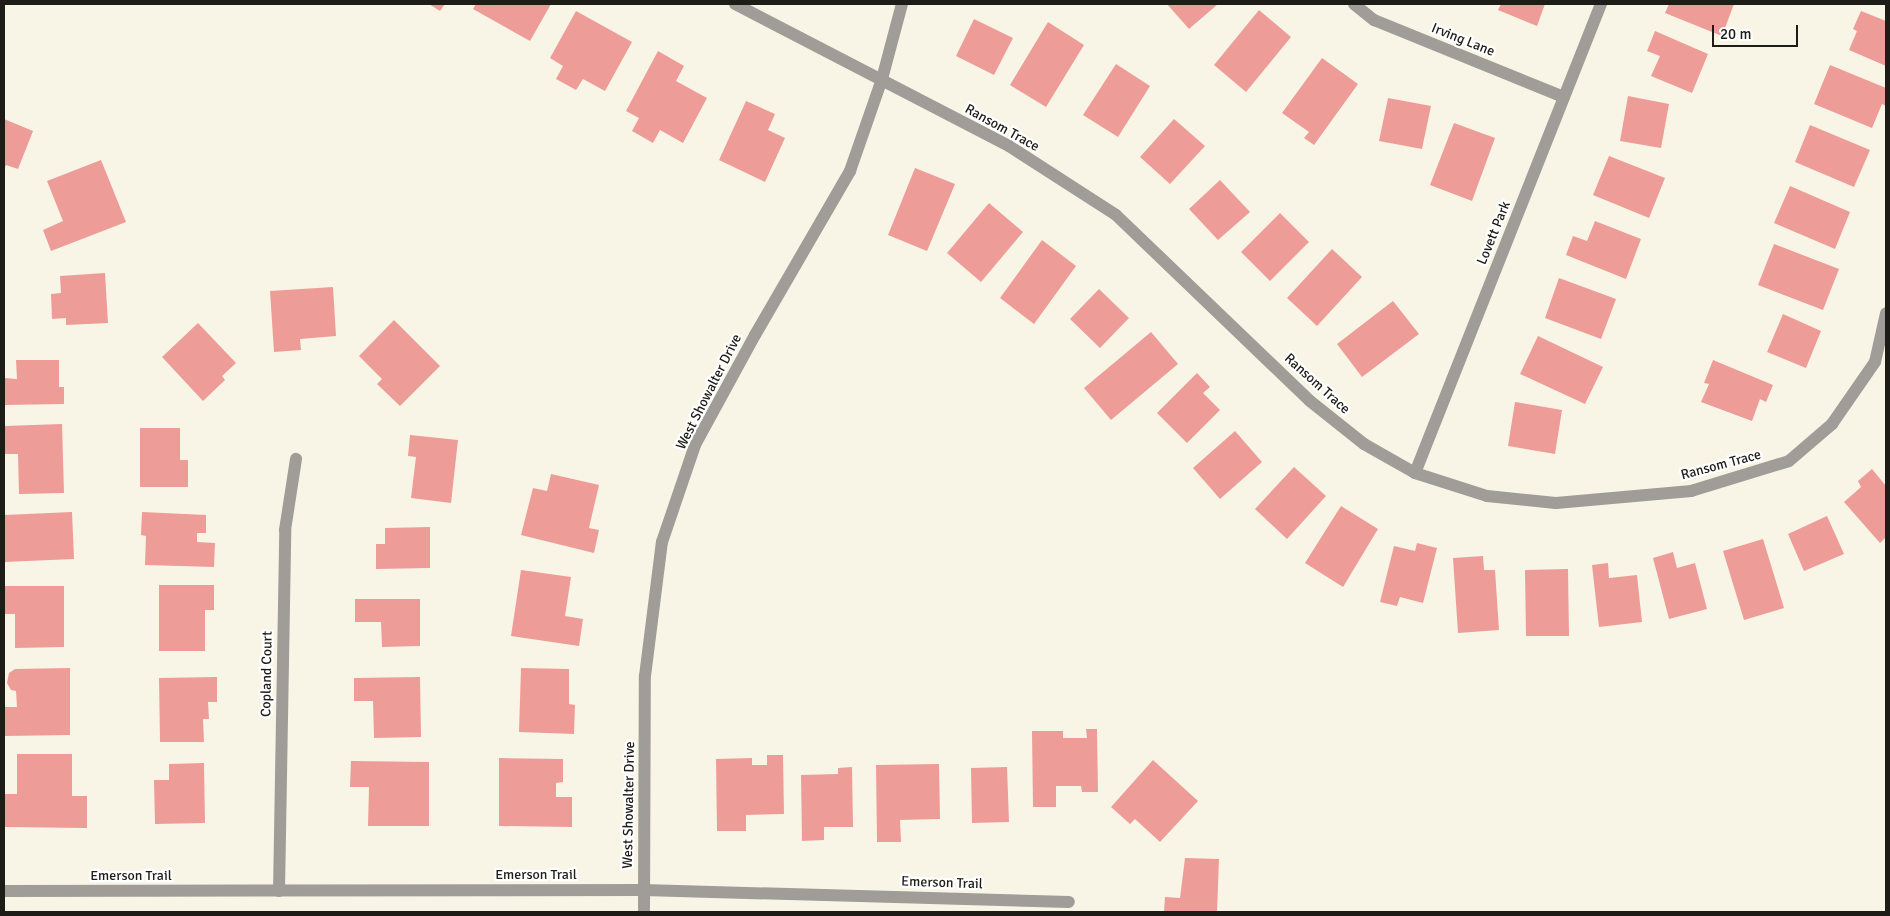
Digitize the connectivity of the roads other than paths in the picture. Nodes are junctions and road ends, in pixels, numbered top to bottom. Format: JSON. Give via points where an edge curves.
{"nodes":[{"id":1,"x":735,"y":4,"type":"edge"},
{"id":2,"x":902,"y":4,"type":"edge"},
{"id":3,"x":1354,"y":4,"type":"edge"},
{"id":4,"x":1601,"y":4,"type":"edge"},
{"id":5,"x":882,"y":79,"type":"junction"},
{"id":6,"x":1564,"y":97,"type":"junction"},
{"id":7,"x":1886,"y":313,"type":"edge"},
{"id":8,"x":296,"y":459,"type":"dead end"},
{"id":9,"x":1415,"y":473,"type":"junction"},
{"id":10,"x":643,"y":890,"type":"junction"},
{"id":11,"x":4,"y":891,"type":"edge"},
{"id":12,"x":279,"y":891,"type":"junction"},
{"id":13,"x":1069,"y":902,"type":"dead end"},
{"id":14,"x":644,"y":912,"type":"edge"}],
"edges":[{"from":1,"to":5,"type":"street","name":"Ransom Trace"},
{"from":2,"to":5,"type":"street","name":"West Showalter Drive"},
{"from":3,"to":6,"type":"street","name":"Irving Lane","via":[[1374,20]]},
{"from":4,"to":6,"type":"street","name":"Lovett Park"},
{"from":5,"to":9,"type":"street","name":"Ransom Trace","via":[[1009,146],[1116,215],[1310,401],[1364,444]]},
{"from":5,"to":10,"type":"street","name":"West Showalter Drive","via":[[850,171],[695,445],[662,542],[645,676]]},
{"from":6,"to":9,"type":"street","name":"Lovett Park"},
{"from":7,"to":9,"type":"street","name":"Ransom Trace","via":[[1875,362],[1832,424],[1789,461],[1691,491],[1556,503],[1488,496]]},
{"from":8,"to":12,"type":"street","name":"Copland Court","via":[[285,530]]},
{"from":10,"to":12,"type":"street","name":"Emerson Trail"},
{"from":10,"to":13,"type":"street","name":"Emerson Trail"},
{"from":10,"to":14,"type":"street","name":"West Showalter Drive"},
{"from":11,"to":12,"type":"street","name":"Emerson Trail"}]}
